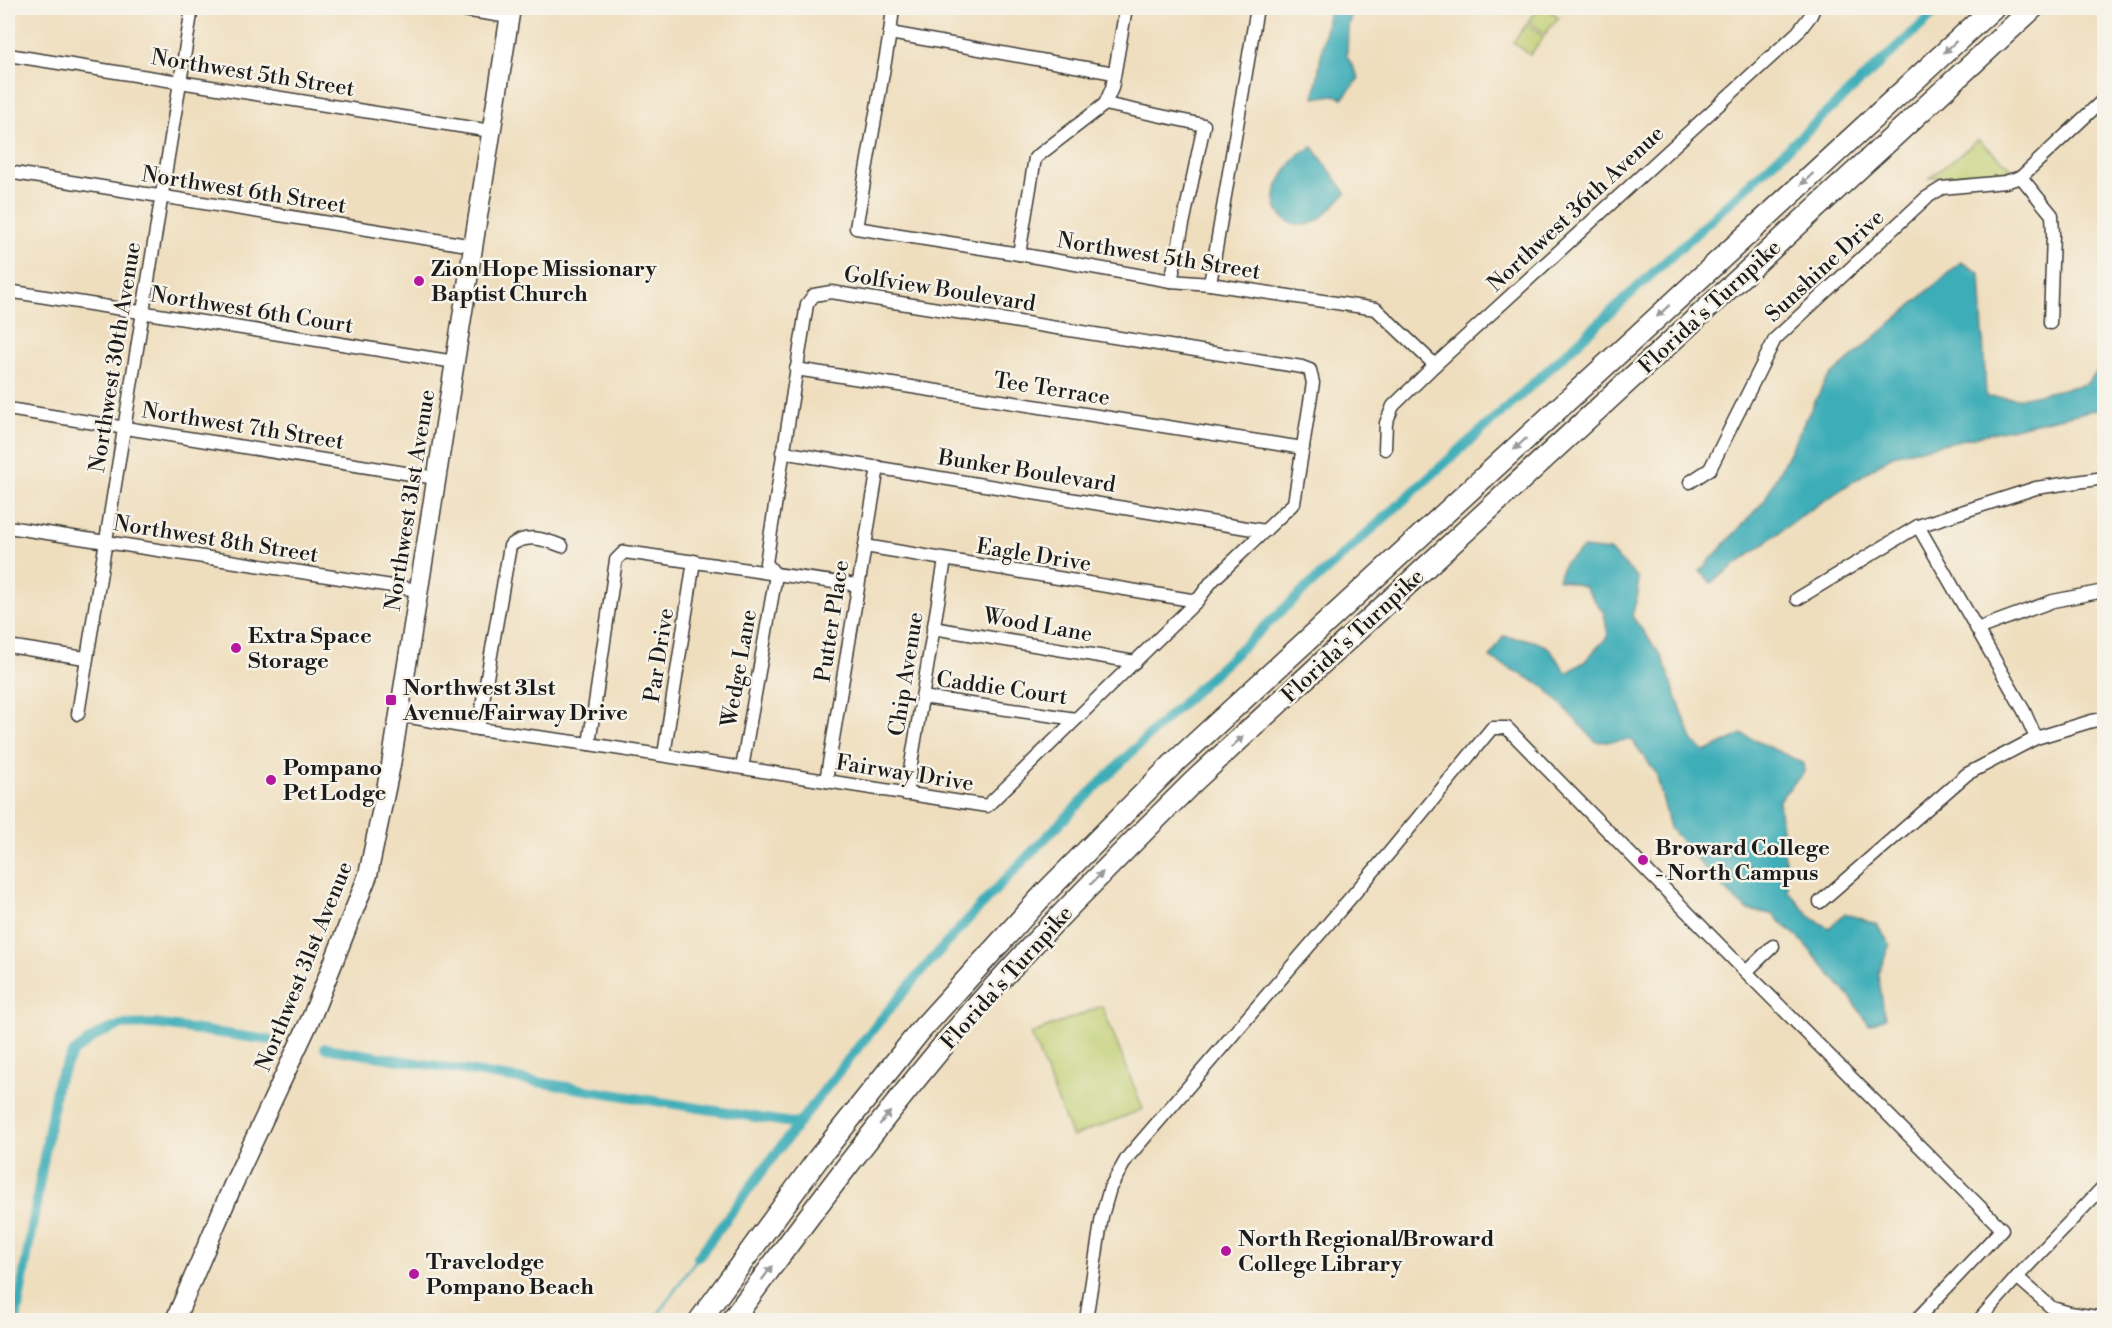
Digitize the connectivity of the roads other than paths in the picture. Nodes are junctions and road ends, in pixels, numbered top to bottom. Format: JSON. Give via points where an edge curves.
{"nodes":[{"id":1,"x":192,"y":8,"type":"edge"},
{"id":2,"x":450,"y":8,"type":"edge"},
{"id":3,"x":893,"y":8,"type":"edge"},
{"id":4,"x":1126,"y":8,"type":"edge"},
{"id":5,"x":1257,"y":8,"type":"edge"},
{"id":6,"x":1814,"y":8,"type":"edge"},
{"id":7,"x":1993,"y":8,"type":"edge"},
{"id":8,"x":2033,"y":8,"type":"edge"},
{"id":9,"x":510,"y":12,"type":"edge"},
{"id":10,"x":890,"y":33,"type":"junction"},
{"id":11,"x":8,"y":55,"type":"edge"},
{"id":12,"x":1114,"y":73,"type":"junction"},
{"id":13,"x":180,"y":82,"type":"junction"},
{"id":14,"x":2104,"y":99,"type":"edge"},
{"id":15,"x":1105,"y":104,"type":"junction"},
{"id":16,"x":491,"y":131,"type":"junction"},
{"id":17,"x":8,"y":172,"type":"edge"},
{"id":18,"x":2020,"y":177,"type":"junction"},
{"id":19,"x":161,"y":197,"type":"junction"},
{"id":20,"x":474,"y":246,"type":"junction"},
{"id":21,"x":1019,"y":254,"type":"junction"},
{"id":22,"x":1171,"y":281,"type":"junction"},
{"id":23,"x":1210,"y":284,"type":"junction"},
{"id":24,"x":8,"y":291,"type":"edge"},
{"id":25,"x":142,"y":312,"type":"junction"},
{"id":26,"x":2050,"y":323,"type":"dead end"},
{"id":27,"x":455,"y":362,"type":"junction"},
{"id":28,"x":1435,"y":365,"type":"junction"},
{"id":29,"x":796,"y":369,"type":"junction"},
{"id":30,"x":1310,"y":370,"type":"joint"},
{"id":31,"x":8,"y":409,"type":"edge"},
{"id":32,"x":123,"y":427,"type":"junction"},
{"id":33,"x":1303,"y":448,"type":"junction"},
{"id":34,"x":1385,"y":449,"type":"dead end"},
{"id":35,"x":782,"y":452,"type":"junction"},
{"id":36,"x":878,"y":467,"type":"junction"},
{"id":37,"x":436,"y":478,"type":"junction"},
{"id":38,"x":2104,"y":478,"type":"edge"},
{"id":39,"x":1690,"y":482,"type":"dead end"},
{"id":40,"x":1918,"y":526,"type":"junction"},
{"id":41,"x":8,"y":527,"type":"edge"},
{"id":42,"x":1265,"y":531,"type":"junction"},
{"id":43,"x":104,"y":542,"type":"junction"},
{"id":44,"x":562,"y":546,"type":"dead end"},
{"id":45,"x":865,"y":546,"type":"junction"},
{"id":46,"x":945,"y":560,"type":"junction"},
{"id":47,"x":694,"y":561,"type":"junction"},
{"id":48,"x":776,"y":575,"type":"junction"},
{"id":49,"x":858,"y":585,"type":"junction"},
{"id":50,"x":418,"y":590,"type":"junction"},
{"id":51,"x":2104,"y":591,"type":"edge"},
{"id":52,"x":1797,"y":599,"type":"dead end"},
{"id":53,"x":1197,"y":601,"type":"junction"},
{"id":54,"x":933,"y":628,"type":"junction"},
{"id":55,"x":1977,"y":629,"type":"junction"},
{"id":56,"x":8,"y":646,"type":"edge"},
{"id":57,"x":85,"y":658,"type":"junction"},
{"id":58,"x":1135,"y":662,"type":"junction"},
{"id":59,"x":922,"y":697,"type":"junction"},
{"id":60,"x":78,"y":714,"type":"dead end"},
{"id":61,"x":399,"y":715,"type":"junction"},
{"id":62,"x":1076,"y":719,"type":"junction"},
{"id":63,"x":2104,"y":719,"type":"edge"},
{"id":64,"x":478,"y":729,"type":"junction"},
{"id":65,"x":2036,"y":738,"type":"junction"},
{"id":66,"x":589,"y":744,"type":"junction"},
{"id":67,"x":664,"y":755,"type":"junction"},
{"id":68,"x":742,"y":768,"type":"junction"},
{"id":69,"x":826,"y":781,"type":"junction"},
{"id":70,"x":906,"y":794,"type":"junction"},
{"id":71,"x":1820,"y":902,"type":"dead end"},
{"id":72,"x":1773,"y":946,"type":"dead end"},
{"id":73,"x":1746,"y":972,"type":"junction"},
{"id":74,"x":2104,"y":1186,"type":"edge"},
{"id":75,"x":2017,"y":1277,"type":"junction"},
{"id":76,"x":2104,"y":1318,"type":"edge"},
{"id":77,"x":176,"y":1320,"type":"edge"},
{"id":78,"x":700,"y":1320,"type":"edge"},
{"id":79,"x":732,"y":1320,"type":"edge"},
{"id":80,"x":1086,"y":1320,"type":"edge"},
{"id":81,"x":1916,"y":1320,"type":"edge"},
{"id":82,"x":1979,"y":1320,"type":"edge"}],
"edges":[{"from":1,"to":13,"type":"street","name":"Northwest 30th Avenue"},
{"from":2,"to":9,"type":"street"},
{"from":3,"to":10,"type":"street"},
{"from":4,"to":12,"type":"street"},
{"from":5,"to":23,"type":"street"},
{"from":6,"to":28,"type":"street","name":"Northwest 36th Avenue","via":[[1798,32]]},
{"from":7,"to":78,"type":"highway","name":"Florida's Turnpike","one_way":true,"via":[[1173,764],[1061,876],[920,1031],[817,1160]]},
{"from":79,"to":8,"type":"highway","name":"Florida's Turnpike","one_way":true,"via":[[837,1177],[943,1046],[1071,904],[1194,781]]},
{"from":9,"to":16,"type":"main road","name":"Northwest 31st Avenue"},
{"from":10,"to":12,"type":"street"},
{"from":10,"to":21,"type":"street","name":"Northwest 5th Street","via":[[856,228]]},
{"from":11,"to":13,"type":"street","name":"Northwest 5th Street"},
{"from":12,"to":15,"type":"street"},
{"from":13,"to":16,"type":"street","name":"Northwest 5th Street"},
{"from":13,"to":19,"type":"street","name":"Northwest 30th Avenue"},
{"from":14,"to":18,"type":"street"},
{"from":15,"to":21,"type":"street","via":[[1035,158]]},
{"from":15,"to":22,"type":"street","via":[[1204,125]]},
{"from":16,"to":20,"type":"main road","name":"Northwest 31st Avenue"},
{"from":17,"to":19,"type":"street","name":"Northwest 6th Street"},
{"from":18,"to":26,"type":"street","via":[[2052,215]]},
{"from":18,"to":39,"type":"street","name":"Sunshine Drive","via":[[1942,188],[1926,198],[1775,339],[1710,469]]},
{"from":19,"to":20,"type":"street","name":"Northwest 6th Street"},
{"from":19,"to":25,"type":"street","name":"Northwest 30th Avenue"},
{"from":20,"to":27,"type":"main road","name":"Northwest 31st Avenue"},
{"from":21,"to":22,"type":"street","name":"Northwest 5th Street"},
{"from":22,"to":23,"type":"street","name":"Northwest 5th Street"},
{"from":23,"to":28,"type":"street","name":"Northwest 5th Street","via":[[1376,309]]},
{"from":24,"to":25,"type":"street","name":"Northwest 6th Court"},
{"from":25,"to":27,"type":"street","name":"Northwest 6th Court"},
{"from":25,"to":32,"type":"street","name":"Northwest 30th Avenue"},
{"from":27,"to":37,"type":"main road","name":"Northwest 31st Avenue"},
{"from":28,"to":34,"type":"street","name":"Northwest 36th Avenue","via":[[1393,406],[1386,423]]},
{"from":29,"to":30,"type":"street","name":"Golfview Boulevard","via":[[807,304],[814,294],[831,292]]},
{"from":29,"to":33,"type":"street","name":"Tee Terrace"},
{"from":29,"to":35,"type":"street","name":"Golfview Boulevard"},
{"from":30,"to":33,"type":"street","name":"Fairway Drive","via":[[1313,383]]},
{"from":31,"to":32,"type":"street","name":"Northwest 7th Street"},
{"from":32,"to":37,"type":"street","name":"Northwest 7th Street"},
{"from":32,"to":43,"type":"street","name":"Northwest 30th Avenue"},
{"from":33,"to":42,"type":"street","name":"Fairway Drive","via":[[1294,503]]},
{"from":35,"to":36,"type":"street","name":"Bunker Boulevard"},
{"from":35,"to":48,"type":"street","name":"Golfview Boulevard","via":[[766,562]]},
{"from":36,"to":42,"type":"street","name":"Bunker Boulevard"},
{"from":36,"to":45,"type":"street","name":"Putter Place"},
{"from":37,"to":50,"type":"main road","name":"Northwest 31st Avenue"},
{"from":38,"to":40,"type":"street","via":[[2036,488]]},
{"from":40,"to":52,"type":"street"},
{"from":40,"to":55,"type":"street"},
{"from":41,"to":43,"type":"street","name":"Northwest 8th Street"},
{"from":42,"to":53,"type":"street","name":"Fairway Drive","via":[[1212,581]]},
{"from":43,"to":50,"type":"street","name":"Northwest 8th Street"},
{"from":43,"to":57,"type":"street","name":"Northwest 30th Avenue"},
{"from":44,"to":64,"type":"street","via":[[529,537],[510,546]]},
{"from":45,"to":46,"type":"street","name":"Eagle Drive"},
{"from":45,"to":49,"type":"street","name":"Putter Place"},
{"from":46,"to":53,"type":"street","name":"Eagle Drive"},
{"from":46,"to":54,"type":"street","name":"Chip Avenue"},
{"from":47,"to":48,"type":"street"},
{"from":47,"to":66,"type":"street","via":[[624,552],[616,560]]},
{"from":47,"to":67,"type":"street","name":"Par Drive"},
{"from":48,"to":49,"type":"street"},
{"from":48,"to":68,"type":"street","name":"Wedge Lane"},
{"from":49,"to":69,"type":"street","name":"Putter Place"},
{"from":50,"to":61,"type":"main road","name":"Northwest 31st Avenue"},
{"from":51,"to":55,"type":"street","via":[[2053,601]]},
{"from":53,"to":58,"type":"street","name":"Fairway Drive"},
{"from":54,"to":58,"type":"street","name":"Wood Lane"},
{"from":54,"to":59,"type":"street","name":"Chip Avenue"},
{"from":55,"to":65,"type":"street"},
{"from":56,"to":57,"type":"street"},
{"from":57,"to":60,"type":"street","name":"Northwest 30th Avenue"},
{"from":58,"to":62,"type":"street","name":"Fairway Drive"},
{"from":59,"to":62,"type":"street","name":"Caddie Court"},
{"from":59,"to":70,"type":"street","name":"Chip Avenue"},
{"from":61,"to":64,"type":"street","name":"Fairway Drive"},
{"from":61,"to":77,"type":"main road","name":"Northwest 31st Avenue","via":[[369,875],[312,1016],[233,1185]]},
{"from":62,"to":70,"type":"street","name":"Fairway Drive","via":[[987,806]]},
{"from":63,"to":65,"type":"street"},
{"from":64,"to":66,"type":"street","name":"Fairway Drive"},
{"from":65,"to":71,"type":"street","via":[[1967,774]]},
{"from":66,"to":67,"type":"street","name":"Fairway Drive"},
{"from":67,"to":68,"type":"street","name":"Fairway Drive"},
{"from":68,"to":69,"type":"street","name":"Fairway Drive"},
{"from":69,"to":70,"type":"street","name":"Fairway Drive"},
{"from":72,"to":73,"type":"street"},
{"from":73,"to":80,"type":"street","via":[[1507,728],[1492,728],[1127,1158],[1110,1188],[1102,1216]]},
{"from":73,"to":81,"type":"street","via":[[2002,1229]]},
{"from":74,"to":75,"type":"street"},
{"from":75,"to":76,"type":"street","via":[[2052,1308]]},
{"from":75,"to":82,"type":"street"}]}
